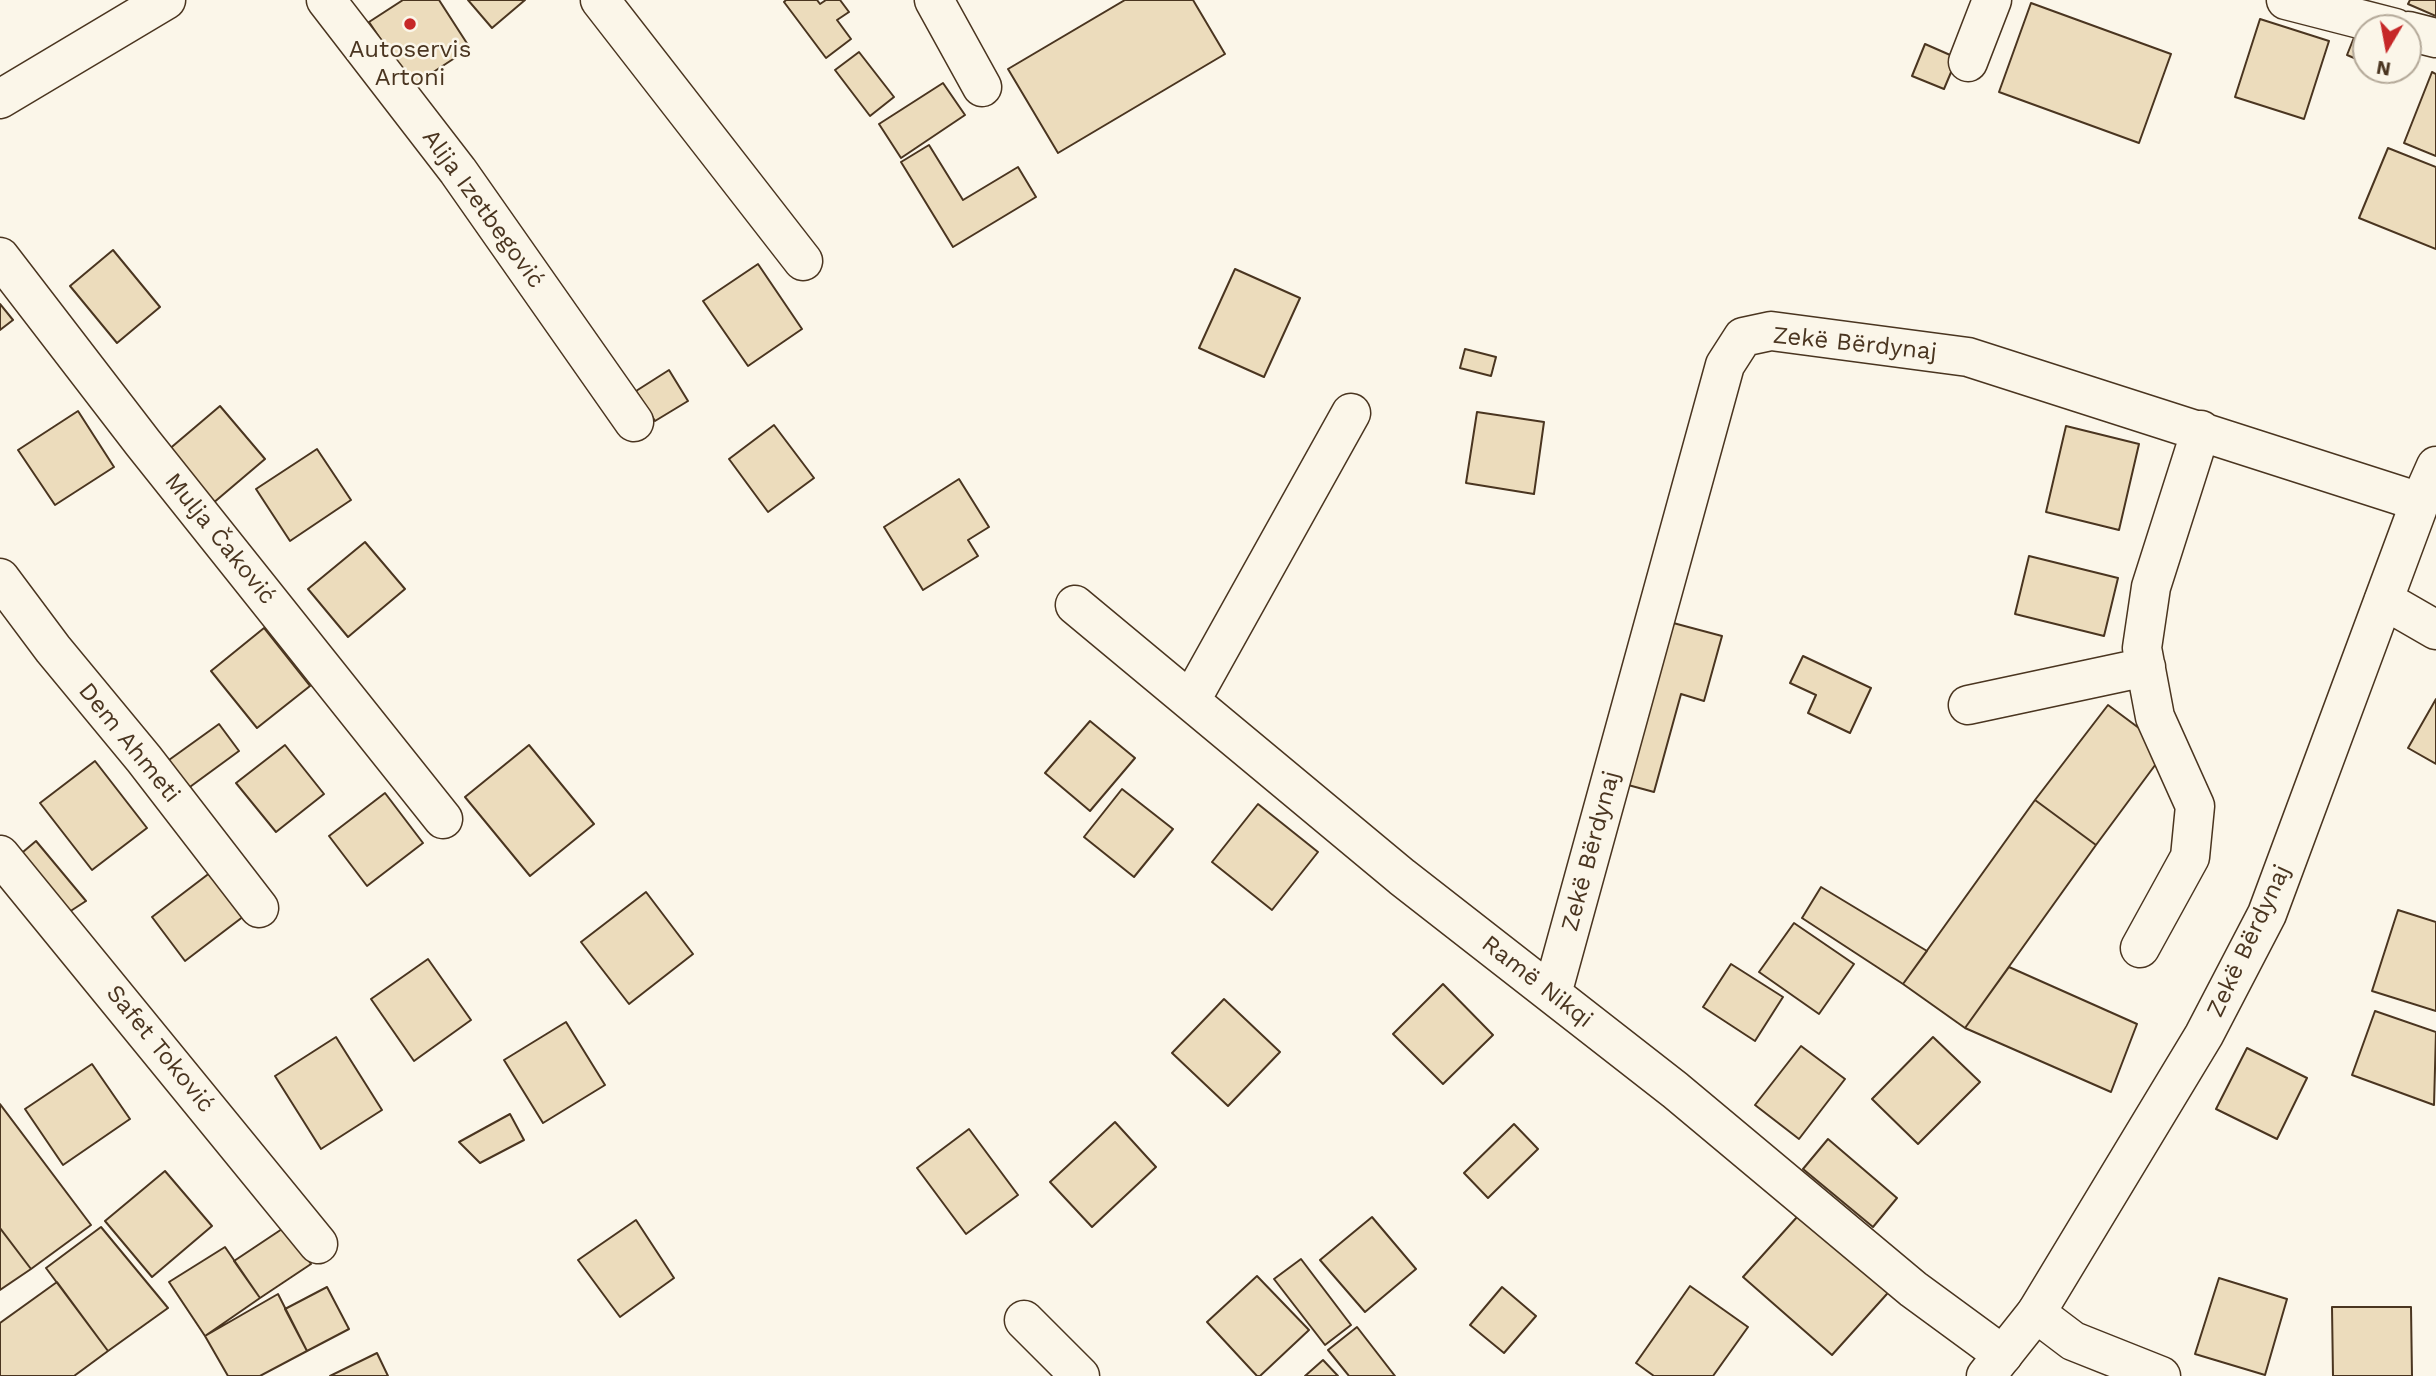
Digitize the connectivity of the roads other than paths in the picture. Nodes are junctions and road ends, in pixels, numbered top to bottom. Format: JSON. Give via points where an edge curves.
{"nodes":[{"id":1,"x":326,"y":0,"type":"edge"},
{"id":2,"x":600,"y":0,"type":"edge"},
{"id":3,"x":934,"y":0,"type":"edge"},
{"id":4,"x":1992,"y":0,"type":"edge"},
{"id":5,"x":2286,"y":0,"type":"edge"},
{"id":6,"x":150,"y":4,"type":"edge"},
{"id":7,"x":2352,"y":17,"type":"edge"},
{"id":8,"x":1968,"y":61,"type":"dead end"},
{"id":9,"x":982,"y":88,"type":"dead end"},
{"id":10,"x":0,"y":99,"type":"edge"},
{"id":11,"x":0,"y":257,"type":"edge"},
{"id":12,"x":803,"y":261,"type":"dead end"},
{"id":13,"x":1351,"y":414,"type":"dead end"},
{"id":14,"x":634,"y":422,"type":"dead end"},
{"id":15,"x":2201,"y":430,"type":"junction"},
{"id":16,"x":2436,"y":466,"type":"edge"},
{"id":17,"x":2420,"y":502,"type":"junction"},
{"id":18,"x":0,"y":578,"type":"edge"},
{"id":19,"x":2384,"y":600,"type":"junction"},
{"id":20,"x":1075,"y":605,"type":"dead end"},
{"id":21,"x":2436,"y":630,"type":"edge"},
{"id":22,"x":2146,"y":667,"type":"junction"},
{"id":23,"x":1191,"y":700,"type":"junction"},
{"id":24,"x":1968,"y":705,"type":"dead end"},
{"id":25,"x":443,"y":819,"type":"dead end"},
{"id":26,"x":0,"y":855,"type":"edge"},
{"id":27,"x":259,"y":908,"type":"dead end"},
{"id":28,"x":2140,"y":948,"type":"dead end"},
{"id":29,"x":1552,"y":994,"type":"junction"},
{"id":30,"x":318,"y":1244,"type":"dead end"},
{"id":31,"x":2036,"y":1313,"type":"junction"},
{"id":32,"x":1024,"y":1320,"type":"dead end"},
{"id":33,"x":1995,"y":1366,"type":"edge"},
{"id":34,"x":1080,"y":1376,"type":"edge"},
{"id":35,"x":2161,"y":1376,"type":"edge"}],
"edges":[{"from":1,"to":14,"type":"street","name":"Alija Izetbegović","via":[[458,172]]},
{"from":2,"to":12,"type":"street"},
{"from":3,"to":9,"type":"street"},
{"from":4,"to":8,"type":"street"},
{"from":5,"to":7,"type":"street"},
{"from":6,"to":10,"type":"street"},
{"from":11,"to":25,"type":"street","name":"Mulja Čaković"},
{"from":13,"to":23,"type":"street"},
{"from":15,"to":17,"type":"street","name":"Zekë Bërdynaj"},
{"from":15,"to":22,"type":"street","via":[[2151,587],[2142,648]]},
{"from":15,"to":29,"type":"street","name":"Zekë Bërdynaj","via":[[1968,356],[1771,331],[1743,337],[1725,365]]},
{"from":16,"to":17,"type":"street","name":"Zekë Bërdynaj"},
{"from":17,"to":19,"type":"street","name":"Zekë Bërdynaj"},
{"from":18,"to":27,"type":"street","name":"Dem Ahmeti"},
{"from":19,"to":21,"type":"street"},
{"from":19,"to":31,"type":"street","name":"Zekë Bërdynaj","via":[[2267,914],[2204,1035]]},
{"from":20,"to":23,"type":"street","name":"Ramë Nikqi"},
{"from":22,"to":24,"type":"street"},
{"from":22,"to":28,"type":"street","via":[[2155,717],[2195,806],[2190,857]]},
{"from":23,"to":29,"type":"street","name":"Ramë Nikqi","via":[[1402,877]]},
{"from":26,"to":30,"type":"street","name":"Safet Toković"},
{"from":29,"to":33,"type":"street","name":"Ramë Nikqi","via":[[1913,1289]]},
{"from":31,"to":33,"type":"street","name":"Zekë Bërdynaj"},
{"from":31,"to":35,"type":"street","via":[[2073,1341]]},
{"from":32,"to":34,"type":"street"}]}
